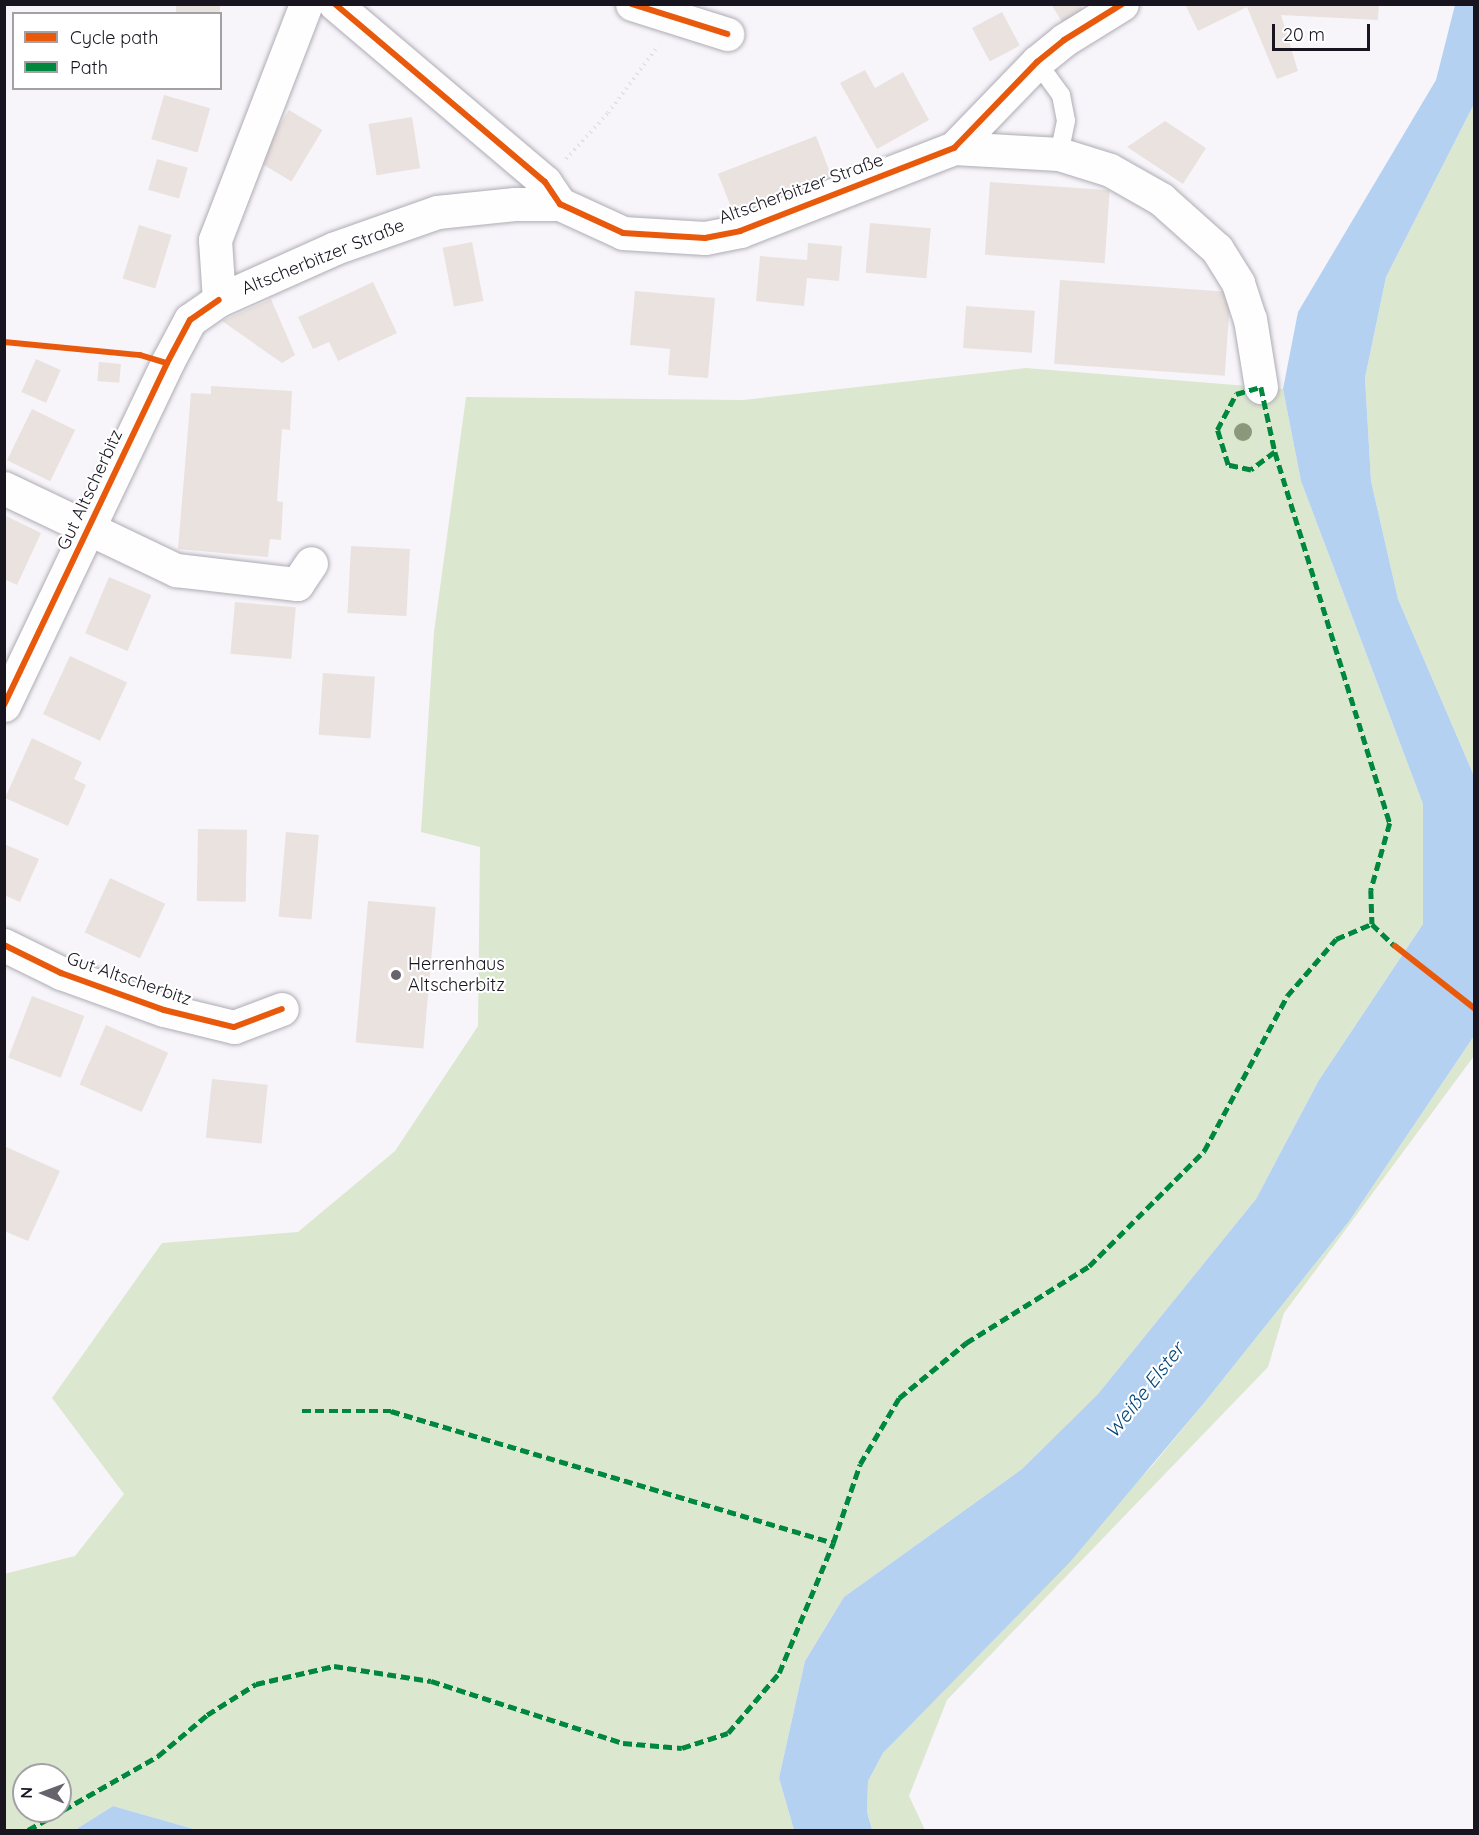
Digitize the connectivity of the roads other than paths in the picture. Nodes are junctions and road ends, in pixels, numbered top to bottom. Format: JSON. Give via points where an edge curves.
{"nodes":[{"id":1,"x":306,"y":4,"type":"edge"},
{"id":2,"x":335,"y":4,"type":"edge"},
{"id":3,"x":632,"y":4,"type":"edge"},
{"id":4,"x":1122,"y":4,"type":"edge"},
{"id":5,"x":727,"y":34,"type":"dead end"},
{"id":6,"x":1037,"y":62,"type":"junction"},
{"id":7,"x":954,"y":148,"type":"junction"},
{"id":8,"x":1059,"y":154,"type":"junction"},
{"id":9,"x":552,"y":193,"type":"junction"},
{"id":10,"x":219,"y":300,"type":"junction"},
{"id":11,"x":1261,"y":387,"type":"dead end"},
{"id":12,"x":4,"y":488,"type":"edge"},
{"id":13,"x":89,"y":527,"type":"junction"},
{"id":14,"x":311,"y":563,"type":"dead end"},
{"id":15,"x":4,"y":705,"type":"edge"},
{"id":16,"x":4,"y":945,"type":"edge"},
{"id":17,"x":282,"y":1009,"type":"dead end"}],
"edges":[{"from":1,"to":10,"type":"street","name":"Altscherbitzer Straße","via":[[215,240]]},
{"from":2,"to":9,"type":"street","name":"Altscherbitzer Straße"},
{"from":3,"to":5,"type":"street"},
{"from":4,"to":6,"type":"street","name":"Altscherbitzer Straße"},
{"from":6,"to":7,"type":"street","name":"Altscherbitzer Straße"},
{"from":6,"to":8,"type":"lane","via":[[1061,95],[1066,121]]},
{"from":7,"to":8,"type":"street","name":"Altscherbitzer Straße"},
{"from":7,"to":9,"type":"street","name":"Altscherbitzer Straße","via":[[740,231],[705,238],[623,233]]},
{"from":8,"to":11,"type":"street","name":"Altscherbitzer Straße","via":[[1110,170],[1161,199],[1217,249],[1238,283],[1251,318]]},
{"from":9,"to":10,"type":"street","name":"Altscherbitzer Straße","via":[[437,212],[335,248]]},
{"from":10,"to":13,"type":"street","name":"Gut Altscherbitz","via":[[190,320]]},
{"from":12,"to":13,"type":"street","name":"Gut Altscherbitz"},
{"from":13,"to":14,"type":"street","name":"Gut Altscherbitz","via":[[176,570],[297,584]]},
{"from":13,"to":15,"type":"street","name":"Gut Altscherbitz"},
{"from":16,"to":17,"type":"street","name":"Gut Altscherbitz","via":[[62,973],[164,1011],[234,1027]]}]}
